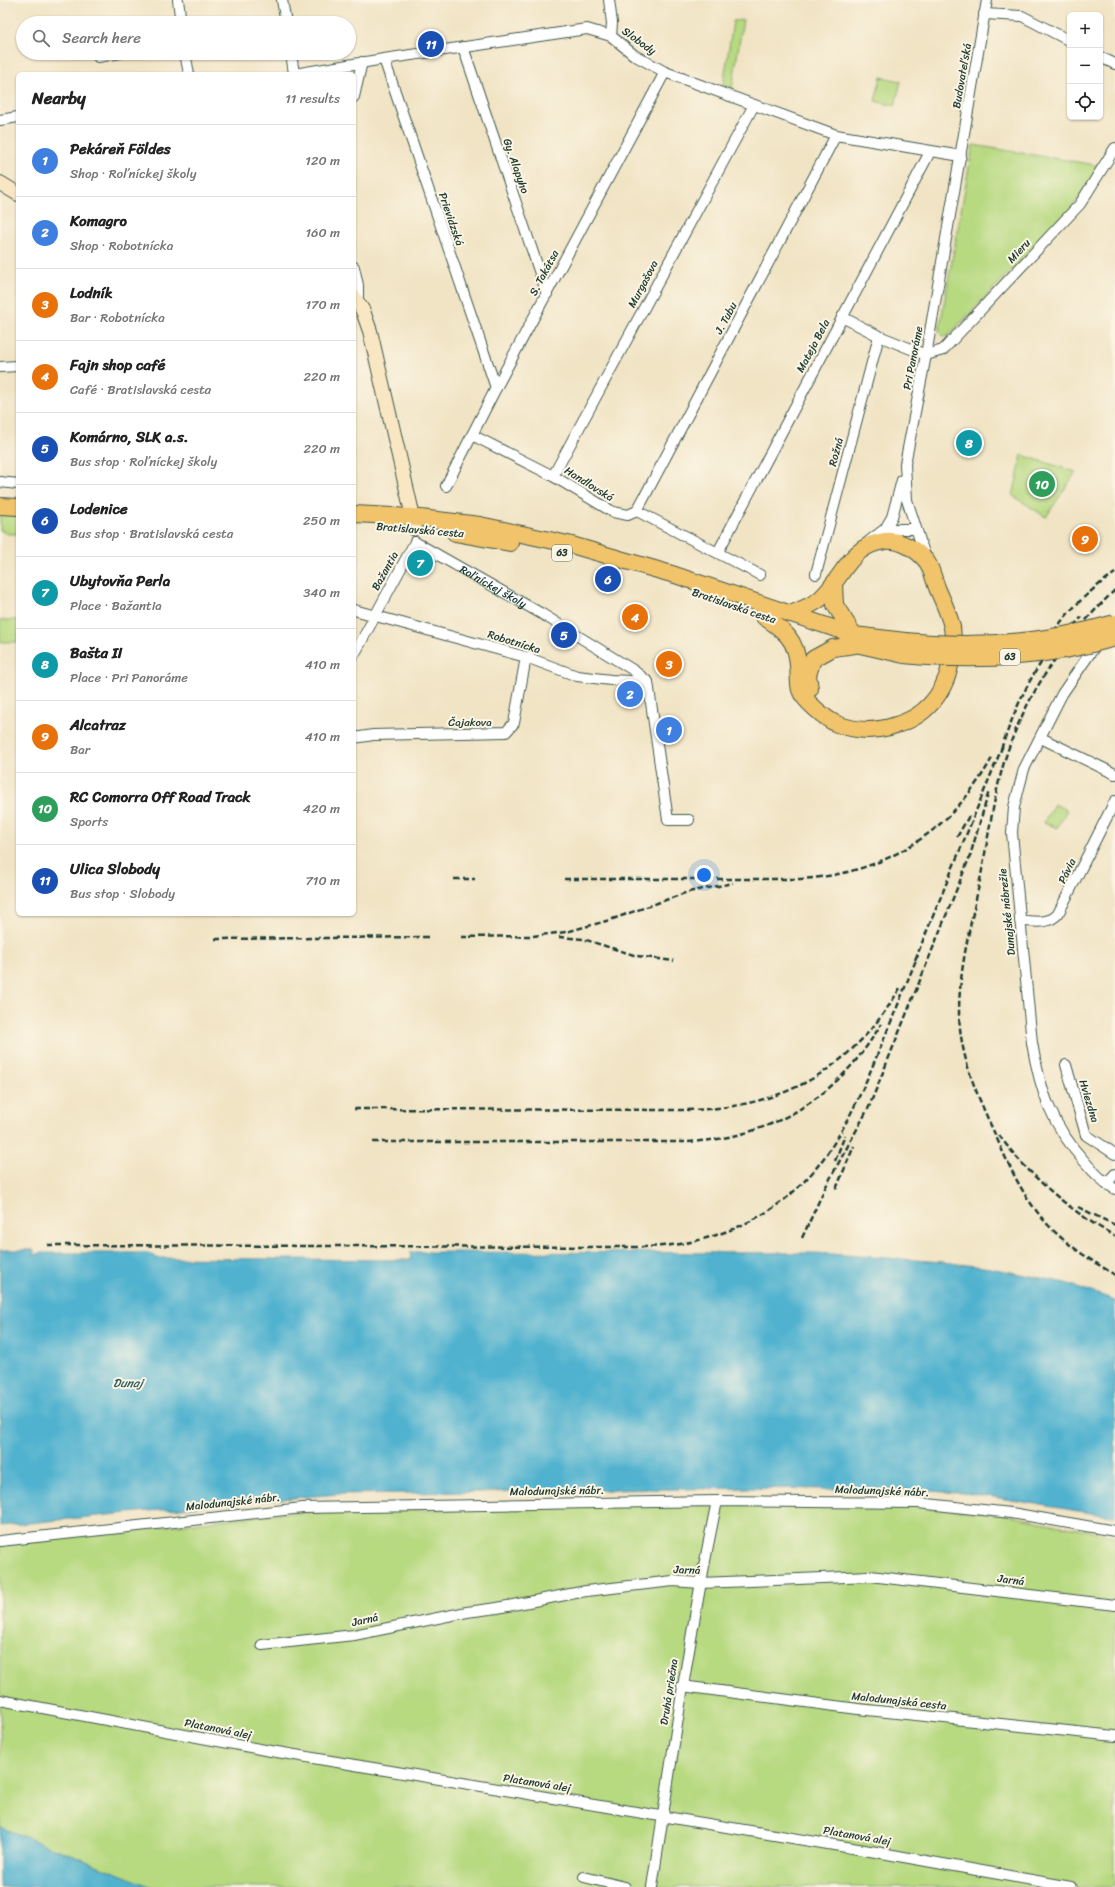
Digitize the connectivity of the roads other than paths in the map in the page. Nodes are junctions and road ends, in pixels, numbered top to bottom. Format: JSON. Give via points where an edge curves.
{"nodes":[{"id":1,"x":178,"y":0,"type":"edge"},
{"id":2,"x":282,"y":0,"type":"edge"},
{"id":3,"x":609,"y":0,"type":"edge"},
{"id":4,"x":987,"y":0,"type":"edge"},
{"id":5,"x":984,"y":14,"type":"junction"},
{"id":6,"x":180,"y":16,"type":"edge"},
{"id":7,"x":285,"y":16,"type":"edge"},
{"id":8,"x":611,"y":36,"type":"junction"},
{"id":9,"x":1067,"y":39,"type":"edge"},
{"id":10,"x":463,"y":47,"type":"junction"},
{"id":11,"x":1103,"y":58,"type":"edge"},
{"id":12,"x":384,"y":59,"type":"junction"},
{"id":13,"x":186,"y":60,"type":"edge"},
{"id":14,"x":291,"y":60,"type":"edge"},
{"id":15,"x":362,"y":62,"type":"junction"},
{"id":16,"x":1115,"y":64,"type":"edge"},
{"id":17,"x":189,"y":72,"type":"edge"},
{"id":18,"x":294,"y":72,"type":"edge"},
{"id":19,"x":305,"y":72,"type":"edge"},
{"id":20,"x":665,"y":72,"type":"junction"},
{"id":21,"x":356,"y":88,"type":"edge"},
{"id":22,"x":754,"y":105,"type":"junction"},
{"id":23,"x":16,"y":117,"type":"edge"},
{"id":24,"x":0,"y":120,"type":"edge"},
{"id":25,"x":836,"y":135,"type":"junction"},
{"id":26,"x":1115,"y":148,"type":"edge"},
{"id":27,"x":930,"y":152,"type":"junction"},
{"id":28,"x":960,"y":156,"type":"junction"},
{"id":29,"x":0,"y":183,"type":"edge"},
{"id":30,"x":16,"y":193,"type":"edge"},
{"id":31,"x":356,"y":276,"type":"edge"},
{"id":32,"x":547,"y":294,"type":"junction"},
{"id":33,"x":356,"y":300,"type":"edge"},
{"id":34,"x":842,"y":317,"type":"junction"},
{"id":35,"x":879,"y":336,"type":"junction"},
{"id":36,"x":926,"y":355,"type":"junction"},
{"id":37,"x":16,"y":366,"type":"edge"},
{"id":38,"x":0,"y":367,"type":"edge"},
{"id":39,"x":496,"y":388,"type":"junction"},
{"id":40,"x":472,"y":435,"type":"junction"},
{"id":41,"x":905,"y":464,"type":"junction"},
{"id":42,"x":553,"y":476,"type":"junction"},
{"id":43,"x":0,"y":482,"type":"edge"},
{"id":44,"x":16,"y":484,"type":"edge"},
{"id":45,"x":446,"y":486,"type":"dead end"},
{"id":46,"x":0,"y":506,"type":"edge"},
{"id":47,"x":16,"y":506,"type":"edge"},
{"id":48,"x":637,"y":511,"type":"junction"},
{"id":49,"x":356,"y":514,"type":"edge"},
{"id":50,"x":356,"y":525,"type":"edge"},
{"id":51,"x":414,"y":529,"type":"junction"},
{"id":52,"x":915,"y":529,"type":"junction"},
{"id":53,"x":890,"y":535,"type":"junction"},
{"id":54,"x":718,"y":552,"type":"junction"},
{"id":55,"x":927,"y":562,"type":"junction"},
{"id":56,"x":816,"y":574,"type":"dead end"},
{"id":57,"x":760,"y":576,"type":"dead end"},
{"id":58,"x":834,"y":584,"type":"junction"},
{"id":59,"x":356,"y":610,"type":"edge"},
{"id":60,"x":790,"y":614,"type":"junction"},
{"id":61,"x":375,"y":615,"type":"junction"},
{"id":62,"x":764,"y":616,"type":"junction"},
{"id":63,"x":1115,"y":619,"type":"edge"},
{"id":64,"x":1112,"y":630,"type":"edge"},
{"id":65,"x":855,"y":640,"type":"junction"},
{"id":66,"x":356,"y":651,"type":"edge"},
{"id":67,"x":526,"y":657,"type":"junction"},
{"id":68,"x":648,"y":682,"type":"junction"},
{"id":69,"x":812,"y":705,"type":"junction"},
{"id":70,"x":356,"y":738,"type":"edge"},
{"id":71,"x":1041,"y":738,"type":"junction"},
{"id":72,"x":1115,"y":774,"type":"edge"},
{"id":73,"x":1115,"y":801,"type":"edge"},
{"id":74,"x":689,"y":820,"type":"dead end"},
{"id":75,"x":1020,"y":921,"type":"junction"},
{"id":76,"x":1066,"y":1064,"type":"dead end"},
{"id":77,"x":1115,"y":1154,"type":"edge"},
{"id":78,"x":1115,"y":1174,"type":"edge"},
{"id":79,"x":1111,"y":1186,"type":"edge"},
{"id":80,"x":717,"y":1501,"type":"junction"},
{"id":81,"x":1115,"y":1531,"type":"edge"},
{"id":82,"x":0,"y":1541,"type":"edge"},
{"id":83,"x":700,"y":1583,"type":"junction"},
{"id":84,"x":1115,"y":1605,"type":"edge"},
{"id":85,"x":262,"y":1645,"type":"dead end"},
{"id":86,"x":682,"y":1686,"type":"junction"},
{"id":87,"x":0,"y":1700,"type":"edge"},
{"id":88,"x":1115,"y":1736,"type":"edge"},
{"id":89,"x":663,"y":1816,"type":"junction"},
{"id":90,"x":584,"y":1877,"type":"dead end"},
{"id":91,"x":1016,"y":1882,"type":"edge"},
{"id":92,"x":625,"y":1887,"type":"edge"},
{"id":93,"x":652,"y":1887,"type":"edge"},
{"id":94,"x":1071,"y":1887,"type":"edge"}],
"edges":[{"from":1,"to":6,"type":"street"},
{"from":2,"to":7,"type":"street"},
{"from":3,"to":8,"type":"street"},
{"from":4,"to":5,"type":"street","name":"Budovateľská"},
{"from":5,"to":9,"type":"street","via":[[1022,16]]},
{"from":5,"to":28,"type":"street","name":"Budovateľská"},
{"from":8,"to":10,"type":"street","name":"Slobody","via":[[587,29]]},
{"from":8,"to":20,"type":"street","name":"Slobody","via":[[634,55]]},
{"from":10,"to":12,"type":"street","name":"Slobody"},
{"from":10,"to":32,"type":"street","name":"Gy. Alapyho"},
{"from":11,"to":16,"type":"street"},
{"from":12,"to":15,"type":"street","name":"Slobody"},
{"from":12,"to":39,"type":"street","name":"Prievidzská"},
{"from":13,"to":17,"type":"street"},
{"from":14,"to":18,"type":"street"},
{"from":15,"to":19,"type":"street","name":"Slobody"},
{"from":15,"to":21,"type":"street"},
{"from":20,"to":22,"type":"street","name":"Slobody"},
{"from":20,"to":32,"type":"street","name":"S. Takátsa"},
{"from":22,"to":25,"type":"street","name":"Slobody"},
{"from":22,"to":42,"type":"street","name":"Murgašova"},
{"from":23,"to":24,"type":"street"},
{"from":25,"to":27,"type":"street","name":"Slobody"},
{"from":25,"to":48,"type":"street","name":"J. Tubu"},
{"from":26,"to":36,"type":"street","name":"Mieru","via":[[1080,204],[943,350]]},
{"from":27,"to":28,"type":"street","name":"Slobody"},
{"from":27,"to":34,"type":"street","name":"Mateja Bela"},
{"from":28,"to":36,"type":"street","name":"Pri Panoráme"},
{"from":29,"to":30,"type":"main road"},
{"from":31,"to":33,"type":"street"},
{"from":32,"to":39,"type":"street","name":"S. Takátsa"},
{"from":33,"to":51,"type":"main road","via":[[370,331]]},
{"from":34,"to":35,"type":"street"},
{"from":34,"to":54,"type":"street","name":"Mateja Bela"},
{"from":35,"to":36,"type":"street"},
{"from":35,"to":56,"type":"street","name":"Rožná"},
{"from":36,"to":41,"type":"street","name":"Pri Panoráme"},
{"from":37,"to":38,"type":"street"},
{"from":39,"to":40,"type":"street","name":"S. Takátsa"},
{"from":40,"to":42,"type":"street","name":"Handlovská"},
{"from":40,"to":45,"type":"street","name":"S. Takátsa"},
{"from":41,"to":52,"type":"street","name":"Pri Panoráme","via":[[907,500]]},
{"from":41,"to":53,"type":"street"},
{"from":42,"to":48,"type":"street","name":"Handlovská","via":[[613,512],[628,515]]},
{"from":43,"to":44,"type":"street"},
{"from":46,"to":47,"type":"main road"},
{"from":48,"to":54,"type":"street"},
{"from":49,"to":51,"type":"main road","name":"Bratislavská cesta","number":"63"},
{"from":50,"to":51,"type":"main road","name":"Bratislavská cesta","number":"63"},
{"from":51,"to":60,"type":"main road","name":"Bratislavská cesta","number":"63","via":[[480,525],[568,544],[676,575]]},
{"from":51,"to":61,"type":"street","name":"Bažantia"},
{"from":51,"to":62,"type":"main road","name":"Bratislavská cesta","number":"63","via":[[467,534],[562,553],[671,584]]},
{"from":51,"to":68,"type":"street","name":"Roľníckej školy"},
{"from":52,"to":53,"type":"street"},
{"from":52,"to":53,"type":"street"},
{"from":52,"to":55,"type":"street","name":"Pri Panoráme"},
{"from":53,"to":55,"type":"main road","via":[[910,546]]},
{"from":53,"to":58,"type":"main road","via":[[857,552]]},
{"from":54,"to":57,"type":"street"},
{"from":55,"to":69,"type":"main road","via":[[944,603],[953,637],[948,674],[937,697],[912,719],[871,731],[831,721]]},
{"from":58,"to":60,"type":"main road","via":[[820,599]]},
{"from":58,"to":65,"type":"main road","via":[[835,605]]},
{"from":59,"to":61,"type":"street","name":"Robotnícka"},
{"from":60,"to":65,"type":"main road","name":"Bratislavská cesta","number":"63"},
{"from":61,"to":66,"type":"street","name":"Bažantia"},
{"from":61,"to":67,"type":"street","name":"Robotnícka"},
{"from":62,"to":65,"type":"main road","name":"Bratislavská cesta","number":"63"},
{"from":62,"to":69,"type":"main road","via":[[784,630],[792,644],[798,658],[800,691]]},
{"from":63,"to":64,"type":"street","name":"Dunajské nábrežie"},
{"from":64,"to":65,"type":"main road","name":"Bratislavská cesta","number":"63","bridge":true,"via":[[1069,650],[1014,656],[943,658]]},
{"from":64,"to":71,"type":"street","name":"Dunajské nábrežie","via":[[1068,684]]},
{"from":65,"to":69,"type":"main road","via":[[812,659],[808,675]]},
{"from":67,"to":68,"type":"street","name":"Robotnícka","via":[[577,676]]},
{"from":67,"to":70,"type":"street","name":"Čajakova","via":[[514,723],[506,732],[373,735]]},
{"from":68,"to":74,"type":"street","via":[[668,820]]},
{"from":71,"to":72,"type":"street"},
{"from":71,"to":75,"type":"street","name":"Dunajské nábrežie","via":[[1024,769],[1014,807],[1013,845]]},
{"from":73,"to":75,"type":"street","name":"Pávia","via":[[1058,914],[1053,920],[1043,922]]},
{"from":75,"to":79,"type":"street","name":"Dunajské nábrežie","via":[[1032,1043],[1037,1073],[1045,1098],[1054,1121],[1072,1148]]},
{"from":76,"to":77,"type":"street","name":"Hviezdna","via":[[1086,1135]]},
{"from":78,"to":79,"type":"street"},
{"from":80,"to":81,"type":"street","name":"Malodunajské nábr.","via":[[918,1503],[1018,1514]]},
{"from":80,"to":82,"type":"street","name":"Malodunajské nábr.","via":[[303,1508]]},
{"from":80,"to":83,"type":"street","name":"Druhá priečna"},
{"from":83,"to":84,"type":"street","name":"Jarná","via":[[870,1576]]},
{"from":83,"to":85,"type":"street","name":"Jarná","via":[[673,1581],[586,1590],[354,1635]]},
{"from":83,"to":86,"type":"street","name":"Druhá priečna"},
{"from":86,"to":88,"type":"street","name":"Malodunajská cesta"},
{"from":86,"to":89,"type":"street","name":"Druhá priečna"},
{"from":87,"to":89,"type":"street","name":"Platanová alej","via":[[265,1750]]},
{"from":89,"to":91,"type":"street","name":"Platanová alej"},
{"from":89,"to":93,"type":"street","name":"Druhá priečna"},
{"from":90,"to":92,"type":"street"},
{"from":91,"to":94,"type":"street","name":"Platanová alej"}]}
